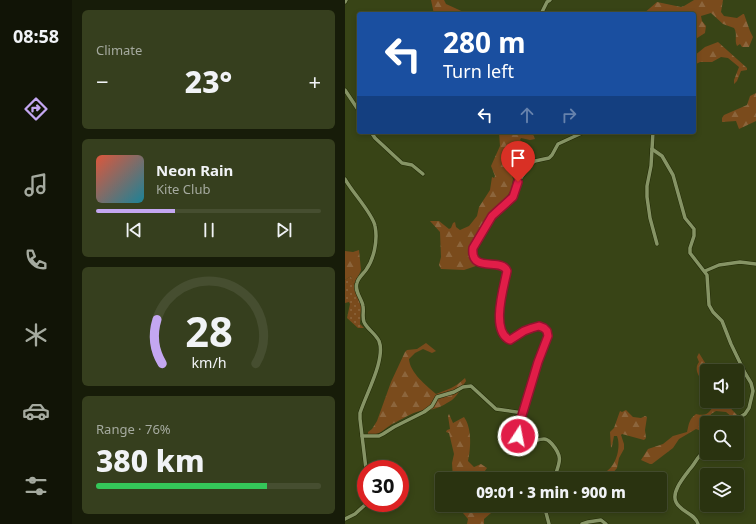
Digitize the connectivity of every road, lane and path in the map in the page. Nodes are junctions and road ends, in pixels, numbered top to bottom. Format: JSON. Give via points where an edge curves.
{"nodes":[{"id":1,"x":550,"y":0,"type":"edge"},
{"id":2,"x":542,"y":12,"type":"edge"},
{"id":3,"x":345,"y":90,"type":"edge"},
{"id":4,"x":357,"y":108,"type":"edge"},
{"id":5,"x":372,"y":134,"type":"edge"},
{"id":6,"x":580,"y":134,"type":"edge"},
{"id":7,"x":653,"y":134,"type":"edge"},
{"id":8,"x":652,"y":150,"type":"junction"},
{"id":9,"x":423,"y":174,"type":"dead end"},
{"id":10,"x":345,"y":179,"type":"edge"},
{"id":11,"x":657,"y":244,"type":"dead end"},
{"id":12,"x":756,"y":264,"type":"edge"},
{"id":13,"x":705,"y":271,"type":"junction"},
{"id":14,"x":523,"y":413,"type":"junction"},
{"id":15,"x":742,"y":416,"type":"edge"},
{"id":16,"x":362,"y":436,"type":"junction"},
{"id":17,"x":700,"y":455,"type":"edge"},
{"id":18,"x":365,"y":460,"type":"edge"},
{"id":19,"x":556,"y":472,"type":"edge"},
{"id":20,"x":357,"y":512,"type":"edge"},
{"id":21,"x":546,"y":512,"type":"edge"},
{"id":22,"x":345,"y":519,"type":"edge"},
{"id":23,"x":549,"y":524,"type":"edge"},
{"id":24,"x":582,"y":524,"type":"edge"},
{"id":25,"x":606,"y":524,"type":"edge"},
{"id":26,"x":698,"y":524,"type":"edge"}],
"edges":[{"from":1,"to":2,"type":"street"},
{"from":3,"to":4,"type":"street"},
{"from":5,"to":9,"type":"street","via":[[402,163],[412,165]]},
{"from":6,"to":14,"type":"street","via":[[558,144],[549,158],[535,161],[530,165],[518,182],[513,197],[492,216],[473,248],[474,256],[479,261],[486,265],[506,267],[499,312],[502,331],[506,338],[510,340],[524,331],[539,326],[547,331],[548,336]]},
{"from":7,"to":8,"type":"street"},
{"from":8,"to":11,"type":"street","via":[[647,196],[649,218]]},
{"from":8,"to":13,"type":"street","via":[[662,156],[673,175],[685,218],[694,230],[691,255]]},
{"from":10,"to":16,"type":"street","via":[[376,228],[372,258],[356,286],[363,307],[364,322],[381,347],[381,355],[360,412]]},
{"from":12,"to":13,"type":"street","via":[[740,262]]},
{"from":13,"to":15,"type":"street","via":[[708,276],[710,307],[722,321],[752,386],[749,410]]},
{"from":14,"to":16,"type":"street","via":[[496,409],[476,388],[468,385],[437,397],[432,406],[424,412],[379,436]]},
{"from":14,"to":19,"type":"street","via":[[517,432],[520,440],[531,443],[547,440],[558,452],[560,459]]},
{"from":16,"to":18,"type":"street"},
{"from":17,"to":26,"type":"street","via":[[683,477],[675,496],[678,506],[695,518]]},
{"from":20,"to":22,"type":"street"},
{"from":21,"to":23,"type":"street"},
{"from":24,"to":25,"type":"street","via":[[601,520]]}]}
